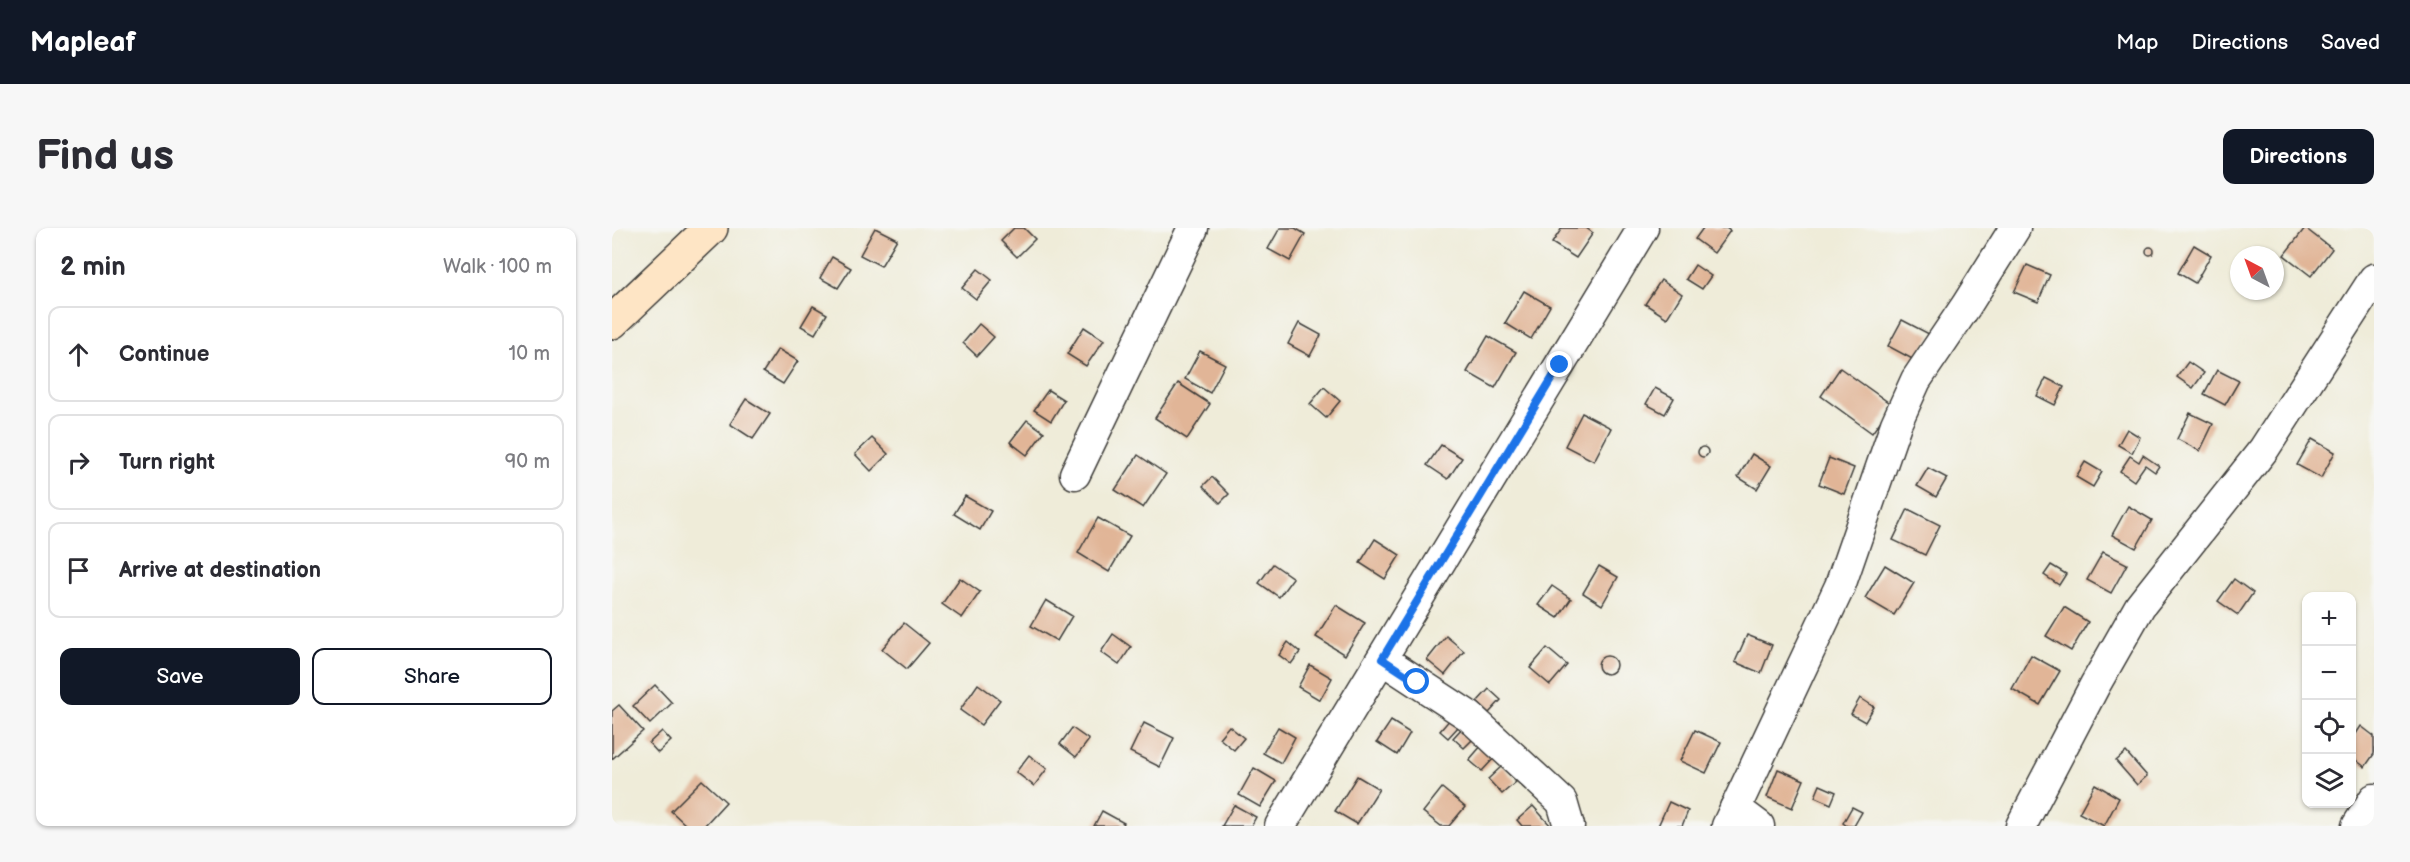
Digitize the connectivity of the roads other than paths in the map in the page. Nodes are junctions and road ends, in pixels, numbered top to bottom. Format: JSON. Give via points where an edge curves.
{"nodes":[{"id":1,"x":711,"y":228,"type":"edge"},
{"id":2,"x":1193,"y":228,"type":"edge"},
{"id":3,"x":1643,"y":228,"type":"edge"},
{"id":4,"x":2015,"y":228,"type":"edge"},
{"id":5,"x":2374,"y":279,"type":"edge"},
{"id":6,"x":612,"y":322,"type":"edge"},
{"id":7,"x":1075,"y":474,"type":"dead end"},
{"id":8,"x":1382,"y":659,"type":"junction"},
{"id":9,"x":2374,"y":799,"type":"edge"},
{"id":10,"x":1731,"y":817,"type":"edge"},
{"id":11,"x":1281,"y":826,"type":"edge"},
{"id":12,"x":1569,"y":826,"type":"edge"},
{"id":13,"x":1759,"y":826,"type":"edge"},
{"id":14,"x":2021,"y":826,"type":"edge"},
{"id":15,"x":2357,"y":826,"type":"edge"}],
"edges":[{"from":1,"to":6,"type":"main road"},
{"from":2,"to":7,"type":"street"},
{"from":3,"to":8,"type":"street"},
{"from":4,"to":10,"type":"street","via":[[1916,380],[1896,424],[1840,586]]},
{"from":5,"to":14,"type":"street","via":[[2264,449],[2140,606]]},
{"from":8,"to":11,"type":"street"},
{"from":8,"to":12,"type":"street","via":[[1470,716],[1562,802]]},
{"from":9,"to":15,"type":"street"},
{"from":10,"to":13,"type":"street"}]}
